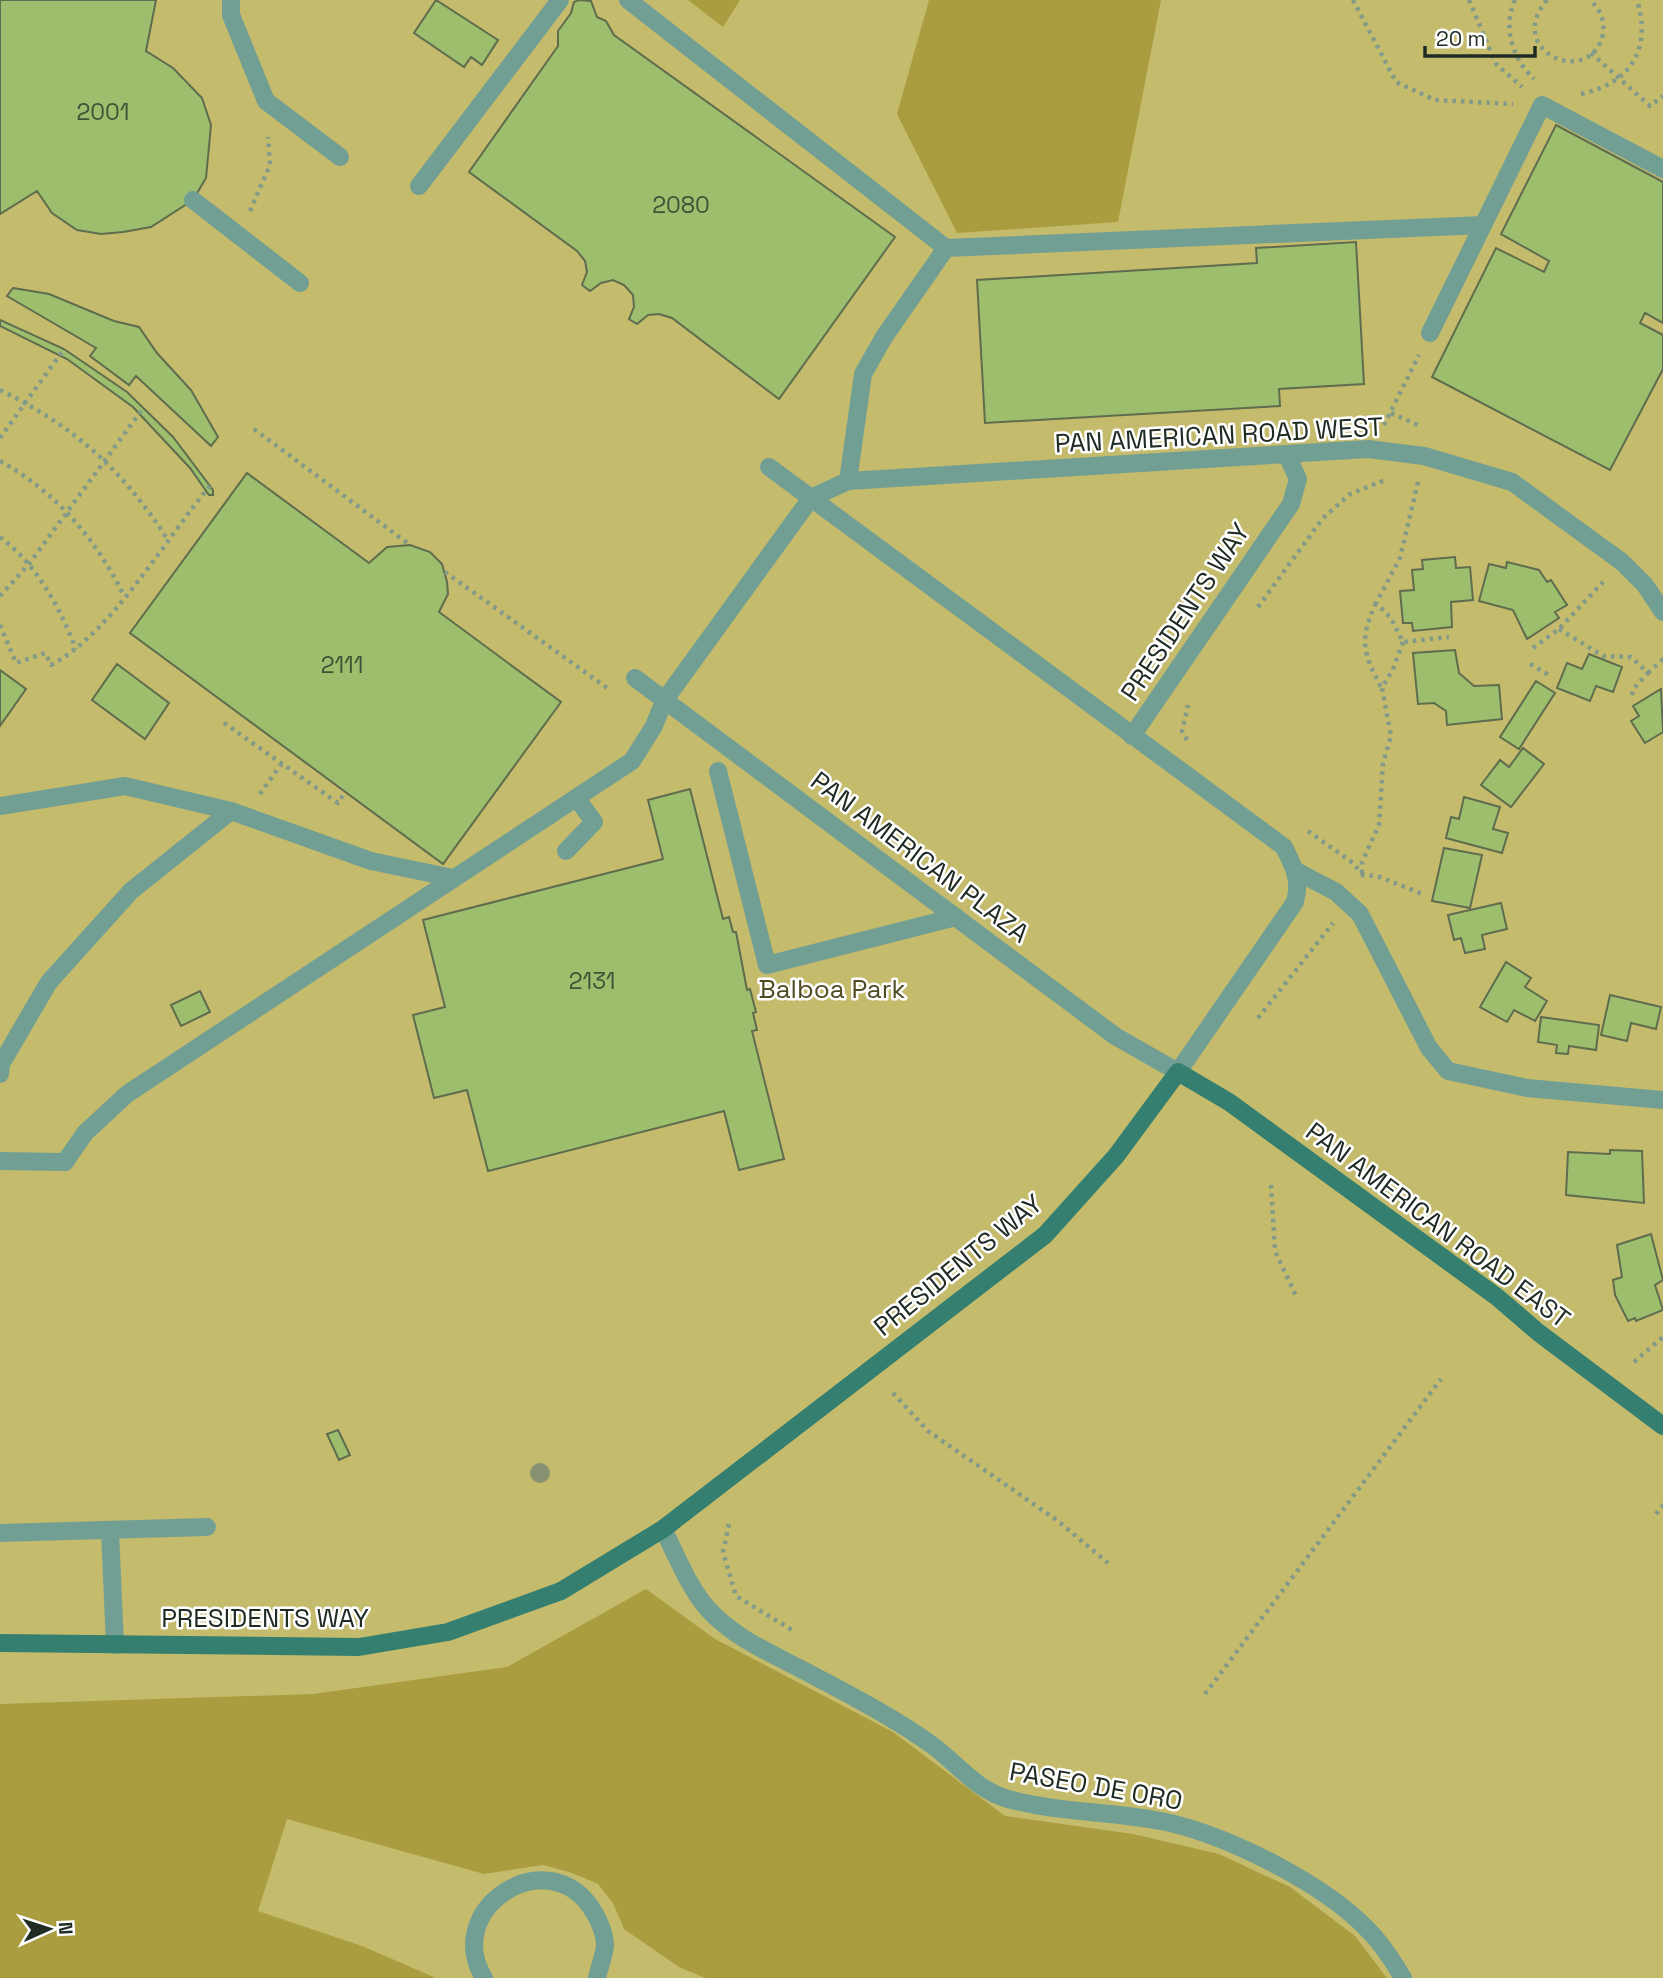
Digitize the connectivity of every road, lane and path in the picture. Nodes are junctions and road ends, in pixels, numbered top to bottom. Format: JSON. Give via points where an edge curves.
{"nodes":[{"id":1,"x":231,"y":0,"type":"edge"},
{"id":2,"x":560,"y":0,"type":"edge"},
{"id":3,"x":628,"y":0,"type":"edge"},
{"id":4,"x":1353,"y":0,"type":"edge"},
{"id":5,"x":1469,"y":0,"type":"edge"},
{"id":6,"x":1515,"y":0,"type":"edge"},
{"id":7,"x":1535,"y":0,"type":"edge"},
{"id":8,"x":1547,"y":0,"type":"edge"},
{"id":9,"x":1591,"y":0,"type":"edge"},
{"id":10,"x":1637,"y":0,"type":"edge"},
{"id":11,"x":1540,"y":8,"type":"junction"},
{"id":12,"x":1591,"y":53,"type":"junction"},
{"id":13,"x":1620,"y":78,"type":"junction"},
{"id":14,"x":1538,"y":83,"type":"dead end"},
{"id":15,"x":1569,"y":93,"type":"dead end"},
{"id":16,"x":1663,"y":96,"type":"edge"},
{"id":17,"x":266,"y":101,"type":"junction"},
{"id":18,"x":1542,"y":105,"type":"junction"},
{"id":19,"x":340,"y":157,"type":"dead end"},
{"id":20,"x":1663,"y":169,"type":"edge"},
{"id":21,"x":419,"y":186,"type":"dead end"},
{"id":22,"x":193,"y":200,"type":"dead end"},
{"id":23,"x":1483,"y":225,"type":"junction"},
{"id":24,"x":237,"y":233,"type":"junction"},
{"id":25,"x":946,"y":248,"type":"junction"},
{"id":26,"x":300,"y":283,"type":"dead end"},
{"id":27,"x":1430,"y":333,"type":"dead end"},
{"id":28,"x":65,"y":349,"type":"dead end"},
{"id":29,"x":1416,"y":361,"type":"dead end"},
{"id":30,"x":0,"y":390,"type":"edge"},
{"id":31,"x":26,"y":402,"type":"junction"},
{"id":32,"x":144,"y":407,"type":"dead end"},
{"id":33,"x":254,"y":429,"type":"dead end"},
{"id":34,"x":0,"y":438,"type":"edge"},
{"id":35,"x":1368,"y":449,"type":"junction"},
{"id":36,"x":1287,"y":455,"type":"junction"},
{"id":37,"x":105,"y":459,"type":"junction"},
{"id":38,"x":0,"y":461,"type":"edge"},
{"id":39,"x":769,"y":467,"type":"dead end"},
{"id":40,"x":1419,"y":477,"type":"dead end"},
{"id":41,"x":1409,"y":478,"type":"dead end"},
{"id":42,"x":1387,"y":479,"type":"dead end"},
{"id":43,"x":848,"y":481,"type":"junction"},
{"id":44,"x":210,"y":486,"type":"dead end"},
{"id":45,"x":1415,"y":492,"type":"dead end"},
{"id":46,"x":811,"y":498,"type":"junction"},
{"id":47,"x":68,"y":512,"type":"junction"},
{"id":48,"x":0,"y":537,"type":"edge"},
{"id":49,"x":168,"y":540,"type":"junction"},
{"id":50,"x":410,"y":545,"type":"dead end"},
{"id":51,"x":29,"y":564,"type":"junction"},
{"id":52,"x":445,"y":572,"type":"dead end"},
{"id":53,"x":1593,"y":593,"type":"dead end"},
{"id":54,"x":0,"y":596,"type":"edge"},
{"id":55,"x":124,"y":596,"type":"junction"},
{"id":56,"x":1376,"y":603,"type":"junction"},
{"id":57,"x":1662,"y":606,"type":"edge"},
{"id":58,"x":1252,"y":615,"type":"dead end"},
{"id":59,"x":0,"y":625,"type":"edge"},
{"id":60,"x":1559,"y":629,"type":"junction"},
{"id":61,"x":1449,"y":637,"type":"dead end"},
{"id":62,"x":1403,"y":642,"type":"junction"},
{"id":63,"x":1533,"y":648,"type":"dead end"},
{"id":64,"x":76,"y":649,"type":"junction"},
{"id":65,"x":1663,"y":659,"type":"edge"},
{"id":66,"x":1530,"y":664,"type":"dead end"},
{"id":67,"x":1648,"y":673,"type":"junction"},
{"id":68,"x":1549,"y":675,"type":"dead end"},
{"id":69,"x":635,"y":678,"type":"dead end"},
{"id":70,"x":1382,"y":688,"type":"junction"},
{"id":71,"x":611,"y":691,"type":"dead end"},
{"id":72,"x":1195,"y":695,"type":"dead end"},
{"id":73,"x":1631,"y":699,"type":"dead end"},
{"id":74,"x":664,"y":701,"type":"junction"},
{"id":75,"x":224,"y":723,"type":"dead end"},
{"id":76,"x":1182,"y":731,"type":"dead end"},
{"id":77,"x":1132,"y":736,"type":"junction"},
{"id":78,"x":718,"y":771,"type":"dead end"},
{"id":79,"x":345,"y":792,"type":"dead end"},
{"id":80,"x":578,"y":800,"type":"junction"},
{"id":81,"x":0,"y":806,"type":"edge"},
{"id":82,"x":231,"y":811,"type":"junction"},
{"id":83,"x":566,"y":851,"type":"dead end"},
{"id":84,"x":1296,"y":871,"type":"junction"},
{"id":85,"x":1362,"y":874,"type":"dead end"},
{"id":86,"x":453,"y":878,"type":"junction"},
{"id":87,"x":956,"y":917,"type":"junction"},
{"id":88,"x":1178,"y":1072,"type":"junction"},
{"id":89,"x":0,"y":1074,"type":"edge"},
{"id":90,"x":1663,"y":1100,"type":"edge"},
{"id":91,"x":0,"y":1161,"type":"edge"},
{"id":92,"x":1271,"y":1185,"type":"dead end"},
{"id":93,"x":1296,"y":1296,"type":"dead end"},
{"id":94,"x":1663,"y":1337,"type":"edge"},
{"id":95,"x":1633,"y":1362,"type":"dead end"},
{"id":96,"x":1441,"y":1379,"type":"dead end"},
{"id":97,"x":893,"y":1393,"type":"dead end"},
{"id":98,"x":1663,"y":1426,"type":"edge"},
{"id":99,"x":1663,"y":1505,"type":"edge"},
{"id":100,"x":1656,"y":1514,"type":"dead end"},
{"id":101,"x":729,"y":1524,"type":"dead end"},
{"id":102,"x":207,"y":1527,"type":"dead end"},
{"id":103,"x":663,"y":1529,"type":"junction"},
{"id":104,"x":110,"y":1531,"type":"junction"},
{"id":105,"x":0,"y":1533,"type":"edge"},
{"id":106,"x":1108,"y":1563,"type":"dead end"},
{"id":107,"x":801,"y":1636,"type":"dead end"},
{"id":108,"x":0,"y":1643,"type":"edge"},
{"id":109,"x":115,"y":1645,"type":"junction"},
{"id":110,"x":1205,"y":1694,"type":"dead end"},
{"id":111,"x":484,"y":1978,"type":"edge"},
{"id":112,"x":597,"y":1978,"type":"edge"},
{"id":113,"x":1403,"y":1978,"type":"edge"}],
"edges":[{"from":1,"to":17,"type":"street","via":[[232,15]]},
{"from":2,"to":21,"type":"street"},
{"from":3,"to":25,"type":"street"},
{"from":4,"to":18,"type":"path","via":[[1395,82],[1435,100]]},
{"from":5,"to":18,"type":"path","via":[[1496,64]]},
{"from":6,"to":14,"type":"path","via":[[1509,26],[1512,48]]},
{"from":7,"to":11,"type":"path"},
{"from":8,"to":11,"type":"path"},
{"from":9,"to":12,"type":"path","via":[[1603,21],[1599,45]]},
{"from":10,"to":13,"type":"path","via":[[1643,18],[1642,40],[1634,62]]},
{"from":11,"to":12,"type":"path","via":[[1535,29],[1542,49],[1560,61],[1572,62]]},
{"from":12,"to":13,"type":"path"},
{"from":13,"to":15,"type":"path","via":[[1601,90]]},
{"from":13,"to":16,"type":"path","via":[[1650,106]]},
{"from":17,"to":19,"type":"street"},
{"from":17,"to":24,"type":"path","via":[[270,165],[258,200]]},
{"from":18,"to":20,"type":"street"},
{"from":18,"to":23,"type":"street"},
{"from":22,"to":24,"type":"street"},
{"from":23,"to":25,"type":"street"},
{"from":23,"to":27,"type":"street"},
{"from":24,"to":26,"type":"street"},
{"from":25,"to":43,"type":"street","via":[[863,374]]},
{"from":28,"to":31,"type":"path"},
{"from":29,"to":35,"type":"path"},
{"from":30,"to":31,"type":"path"},
{"from":31,"to":34,"type":"path"},
{"from":31,"to":37,"type":"path"},
{"from":32,"to":37,"type":"path"},
{"from":33,"to":50,"type":"path"},
{"from":35,"to":36,"type":"street","name":"PAN AMERICAN ROAD WEST"},
{"from":35,"to":57,"type":"street","name":"PAN AMERICAN ROAD WEST","via":[[1424,456],[1512,481],[1622,562]]},
{"from":36,"to":43,"type":"street","name":"PAN AMERICAN ROAD WEST"},
{"from":36,"to":77,"type":"street","name":"PRESIDENTS WAY","via":[[1298,479],[1291,503]]},
{"from":37,"to":47,"type":"path"},
{"from":37,"to":49,"type":"path"},
{"from":38,"to":47,"type":"path","via":[[25,475]]},
{"from":39,"to":46,"type":"street"},
{"from":40,"to":41,"type":"path"},
{"from":42,"to":58,"type":"path","via":[[1350,494],[1323,518]]},
{"from":43,"to":46,"type":"street","name":"PAN AMERICAN ROAD WEST"},
{"from":44,"to":49,"type":"path"},
{"from":45,"to":56,"type":"path","via":[[1399,558]]},
{"from":46,"to":74,"type":"street"},
{"from":46,"to":77,"type":"street"},
{"from":47,"to":51,"type":"path"},
{"from":47,"to":55,"type":"path","via":[[93,542]]},
{"from":48,"to":51,"type":"path"},
{"from":49,"to":55,"type":"path"},
{"from":51,"to":54,"type":"path"},
{"from":51,"to":64,"type":"path","via":[[64,617]]},
{"from":52,"to":71,"type":"path"},
{"from":53,"to":60,"type":"path"},
{"from":55,"to":64,"type":"path"},
{"from":56,"to":62,"type":"path","via":[[1391,618]]},
{"from":56,"to":70,"type":"path","via":[[1364,628],[1364,648]]},
{"from":59,"to":64,"type":"path","via":[[16,663],[45,653],[51,665]]},
{"from":60,"to":63,"type":"path"},
{"from":60,"to":67,"type":"path","via":[[1603,656],[1631,657]]},
{"from":61,"to":62,"type":"path"},
{"from":62,"to":70,"type":"path"},
{"from":65,"to":67,"type":"path"},
{"from":66,"to":68,"type":"path"},
{"from":67,"to":73,"type":"path","via":[[1633,689]]},
{"from":69,"to":74,"type":"street","name":"PAN AMERICAN PLAZA"},
{"from":70,"to":85,"type":"path","via":[[1391,736],[1383,763],[1379,825],[1362,862]]},
{"from":72,"to":76,"type":"path"},
{"from":74,"to":80,"type":"street","via":[[632,761]]},
{"from":74,"to":87,"type":"street","name":"PAN AMERICAN PLAZA"},
{"from":75,"to":79,"type":"path","via":[[338,803]]},
{"from":77,"to":84,"type":"street","name":"PRESIDENTS WAY","via":[[1284,846]]},
{"from":78,"to":87,"type":"street","via":[[767,965]]},
{"from":80,"to":83,"type":"street","via":[[594,822]]},
{"from":80,"to":86,"type":"street"},
{"from":81,"to":82,"type":"street","via":[[125,786]]},
{"from":82,"to":86,"type":"street","via":[[371,861]]},
{"from":82,"to":89,"type":"street","via":[[131,891],[49,982]]},
{"from":84,"to":88,"type":"street","name":"PRESIDENTS WAY","via":[[1295,902]]},
{"from":84,"to":90,"type":"street","via":[[1336,892],[1360,914],[1429,1048],[1448,1070],[1527,1088]]},
{"from":86,"to":91,"type":"street","via":[[127,1094],[85,1133],[65,1162]]},
{"from":87,"to":88,"type":"street","name":"PAN AMERICAN PLAZA","via":[[1115,1036]]},
{"from":88,"to":98,"type":"street","name":"PAN AMERICAN ROAD EAST","via":[[1229,1102],[1497,1297]]},
{"from":88,"to":103,"type":"street","name":"PRESIDENTS WAY","via":[[1116,1156],[1045,1235]]},
{"from":92,"to":93,"type":"path","via":[[1275,1251]]},
{"from":94,"to":95,"type":"path"},
{"from":96,"to":110,"type":"path"},
{"from":97,"to":106,"type":"path","via":[[928,1430],[1058,1521]]},
{"from":99,"to":100,"type":"path"},
{"from":101,"to":107,"type":"path","via":[[723,1552],[736,1596]]},
{"from":102,"to":104,"type":"street"},
{"from":103,"to":109,"type":"street","name":"PRESIDENTS WAY","via":[[561,1591],[448,1632],[359,1647]]},
{"from":103,"to":113,"type":"street","name":"PASEO DE ORO","via":[[705,1606],[729,1629],[871,1706],[931,1745],[989,1792],[1027,1803],[1166,1822],[1260,1857],[1300,1879],[1368,1928]]},
{"from":104,"to":105,"type":"street"},
{"from":104,"to":109,"type":"street"},
{"from":108,"to":109,"type":"street","name":"PRESIDENTS WAY"},
{"from":111,"to":112,"type":"street","via":[[476,1966],[474,1936],[479,1919],[507,1889],[540,1880],[563,1885],[584,1898],[600,1920],[605,1946]]}]}
